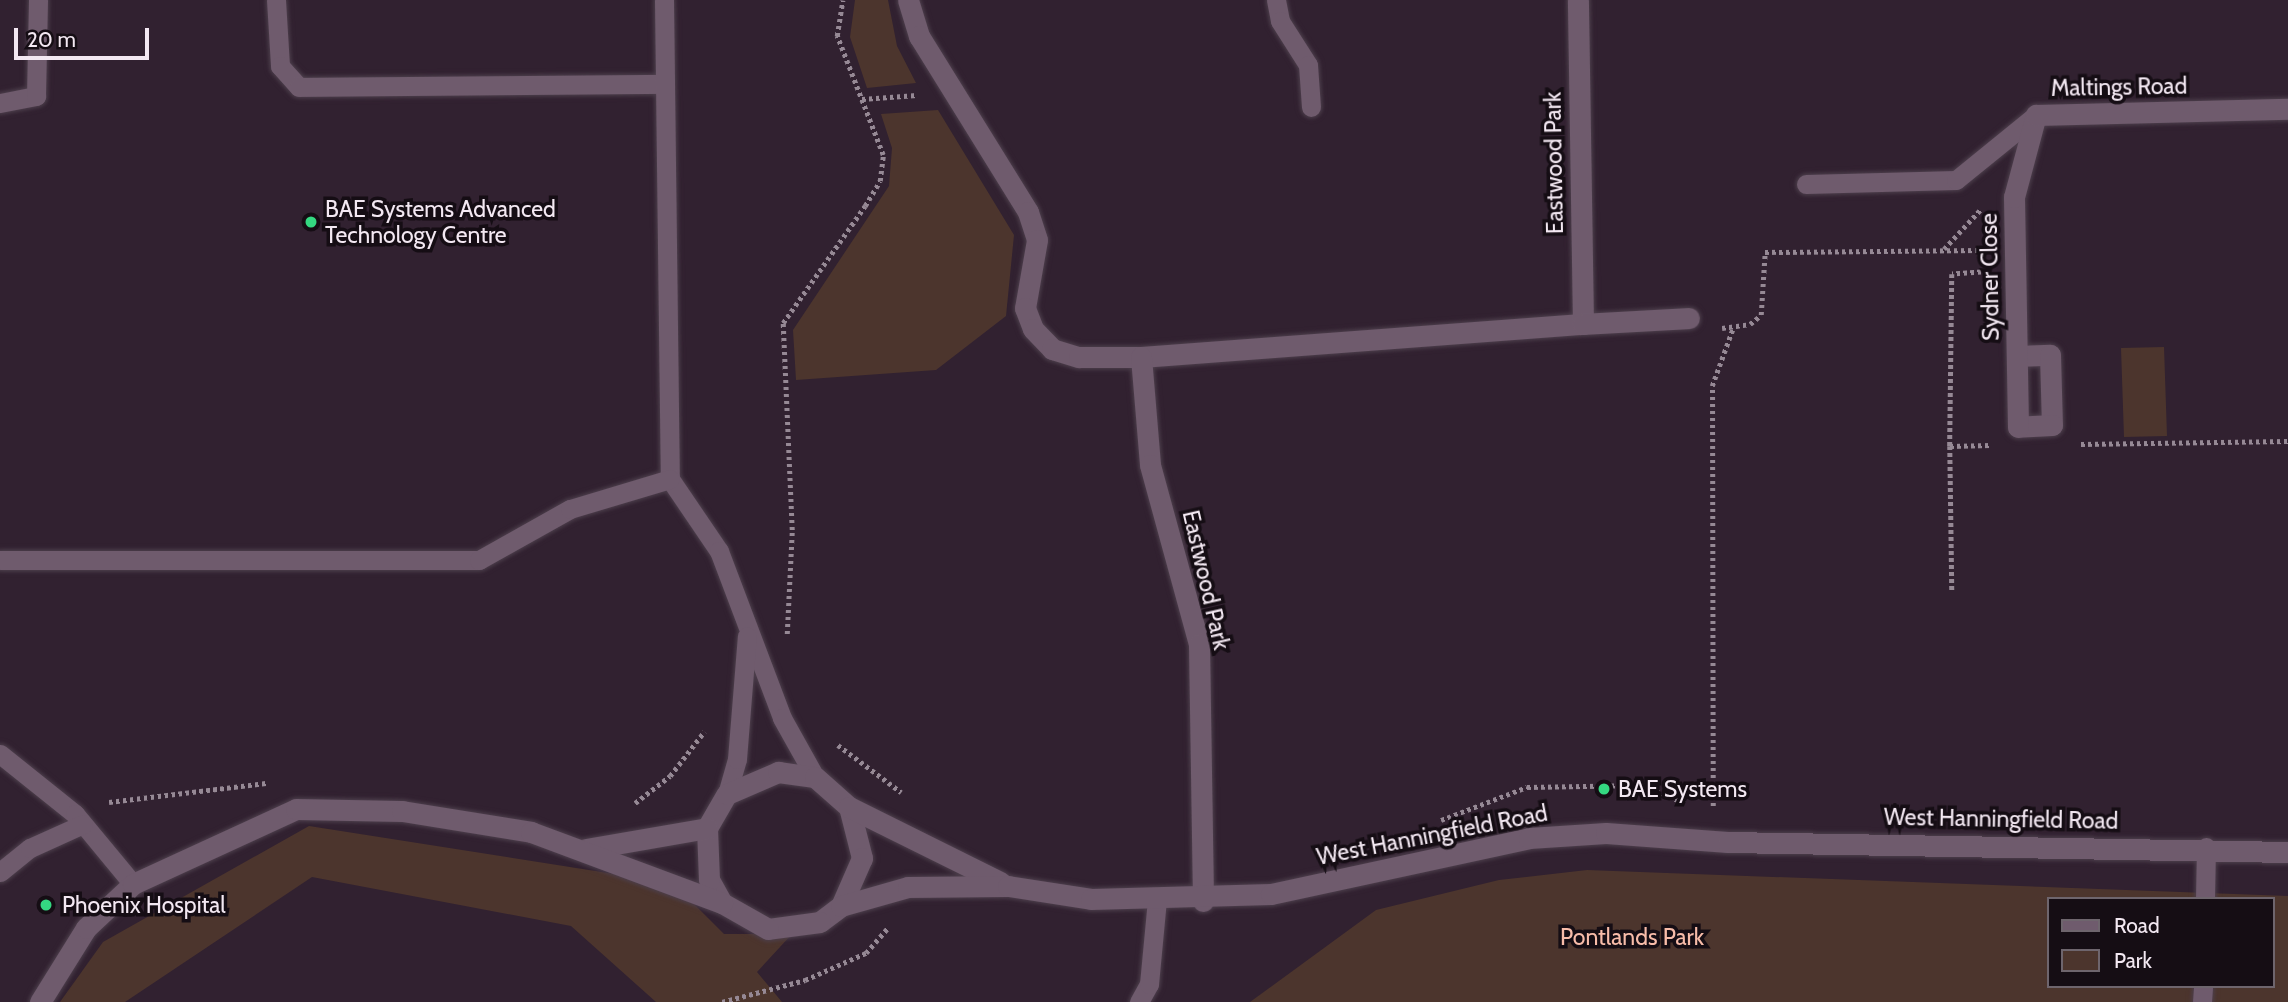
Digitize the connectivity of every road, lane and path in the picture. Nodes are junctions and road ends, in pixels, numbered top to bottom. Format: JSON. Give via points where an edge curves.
{"nodes":[{"id":1,"x":38,"y":0,"type":"edge"},
{"id":2,"x":276,"y":0,"type":"edge"},
{"id":3,"x":664,"y":0,"type":"edge"},
{"id":4,"x":843,"y":0,"type":"edge"},
{"id":5,"x":908,"y":0,"type":"edge"},
{"id":6,"x":1276,"y":0,"type":"edge"},
{"id":7,"x":1578,"y":0,"type":"edge"},
{"id":8,"x":665,"y":84,"type":"junction"},
{"id":9,"x":956,"y":93,"type":"junction"},
{"id":10,"x":862,"y":99,"type":"junction"},
{"id":11,"x":0,"y":103,"type":"edge"},
{"id":12,"x":1311,"y":107,"type":"dead end"},
{"id":13,"x":2288,"y":108,"type":"edge"},
{"id":14,"x":2036,"y":115,"type":"junction"},
{"id":15,"x":1806,"y":184,"type":"dead end"},
{"id":16,"x":2014,"y":197,"type":"junction"},
{"id":17,"x":1689,"y":318,"type":"dead end"},
{"id":18,"x":1583,"y":324,"type":"junction"},
{"id":19,"x":2017,"y":356,"type":"dead end"},
{"id":20,"x":1141,"y":357,"type":"junction"},
{"id":21,"x":1950,"y":446,"type":"dead end"},
{"id":22,"x":670,"y":479,"type":"junction"},
{"id":23,"x":0,"y":559,"type":"edge"},
{"id":24,"x":1952,"y":590,"type":"dead end"},
{"id":25,"x":748,"y":631,"type":"junction"},
{"id":26,"x":787,"y":649,"type":"dead end"},
{"id":27,"x":0,"y":754,"type":"edge"},
{"id":28,"x":857,"y":760,"type":"dead end"},
{"id":29,"x":815,"y":777,"type":"junction"},
{"id":30,"x":727,"y":794,"type":"junction"},
{"id":31,"x":908,"y":796,"type":"dead end"},
{"id":32,"x":1689,"y":804,"type":"dead end"},
{"id":33,"x":849,"y":807,"type":"junction"},
{"id":34,"x":1700,"y":809,"type":"dead end"},
{"id":35,"x":1434,"y":823,"type":"dead end"},
{"id":36,"x":83,"y":824,"type":"junction"},
{"id":37,"x":707,"y":828,"type":"junction"},
{"id":38,"x":2206,"y":847,"type":"junction"},
{"id":39,"x":584,"y":849,"type":"junction"},
{"id":40,"x":2288,"y":852,"type":"edge"},
{"id":41,"x":0,"y":872,"type":"edge"},
{"id":42,"x":133,"y":884,"type":"junction"},
{"id":43,"x":1008,"y":886,"type":"junction"},
{"id":44,"x":2205,"y":897,"type":"edge"},
{"id":45,"x":1157,"y":900,"type":"junction"},
{"id":46,"x":1203,"y":901,"type":"junction"},
{"id":47,"x":723,"y":903,"type":"junction"},
{"id":48,"x":841,"y":906,"type":"junction"},
{"id":49,"x":741,"y":993,"type":"dead end"},
{"id":50,"x":40,"y":1002,"type":"edge"},
{"id":51,"x":722,"y":1002,"type":"edge"},
{"id":52,"x":1139,"y":1002,"type":"edge"}],
"edges":[{"from":1,"to":11,"type":"lane","via":[[36,96]]},
{"from":2,"to":8,"type":"lane","via":[[280,66],[299,87]]},
{"from":3,"to":8,"type":"lane"},
{"from":4,"to":10,"type":"path","via":[[837,36]]},
{"from":5,"to":9,"type":"street","via":[[919,36]]},
{"from":6,"to":12,"type":"lane","via":[[1280,21],[1308,65]]},
{"from":7,"to":18,"type":"street","name":"Eastwood Park"},
{"from":8,"to":22,"type":"lane"},
{"from":9,"to":10,"type":"path"},
{"from":9,"to":20,"type":"street","via":[[1028,212],[1037,240],[1025,308],[1033,329],[1052,349],[1079,357]]},
{"from":10,"to":26,"type":"path","via":[[883,155],[880,181],[783,323],[792,530]]},
{"from":13,"to":14,"type":"street","name":"Maltings Road"},
{"from":14,"to":15,"type":"lane","via":[[1956,180]]},
{"from":14,"to":16,"type":"street","name":"Maltings Road"},
{"from":16,"to":19,"type":"street","name":"Sydner Close"},
{"from":16,"to":34,"type":"path","via":[[1985,205],[1944,250],[1765,252],[1762,315],[1734,328],[1712,386],[1713,813]]},
{"from":17,"to":18,"type":"street"},
{"from":18,"to":20,"type":"street"},
{"from":20,"to":46,"type":"street","name":"Eastwood Park","via":[[1150,465],[1199,644]]},
{"from":21,"to":24,"type":"path"},
{"from":22,"to":23,"type":"lane","via":[[570,509],[479,560]]},
{"from":22,"to":25,"type":"lane","via":[[719,551]]},
{"from":25,"to":29,"type":"lane","via":[[782,718]]},
{"from":25,"to":30,"type":"lane","via":[[737,759]]},
{"from":27,"to":36,"type":"lane"},
{"from":28,"to":31,"type":"path"},
{"from":29,"to":30,"type":"street","via":[[778,772]]},
{"from":29,"to":33,"type":"street","name":"West Hanningfield Road"},
{"from":30,"to":37,"type":"street"},
{"from":32,"to":35,"type":"path","via":[[1643,785],[1527,787]]},
{"from":33,"to":43,"type":"street","name":"West Hanningfield Road"},
{"from":33,"to":48,"type":"street","via":[[862,858]]},
{"from":36,"to":41,"type":"lane","via":[[30,848]]},
{"from":36,"to":42,"type":"lane"},
{"from":37,"to":39,"type":"street","name":"West Hanningfield Road"},
{"from":37,"to":47,"type":"street","via":[[709,880]]},
{"from":38,"to":40,"type":"street","name":"West Hanningfield Road"},
{"from":38,"to":44,"type":"lane"},
{"from":38,"to":46,"type":"street","name":"West Hanningfield Road","via":[[1728,842],[1606,833],[1528,838],[1336,882]]},
{"from":39,"to":42,"type":"street","name":"West Hanningfield Road","via":[[531,832],[402,811],[296,809]]},
{"from":39,"to":47,"type":"street","name":"West Hanningfield Road"},
{"from":42,"to":50,"type":"street","name":"West Hanningfield Road","via":[[86,928]]},
{"from":43,"to":45,"type":"street","name":"West Hanningfield Road","via":[[1091,899]]},
{"from":43,"to":48,"type":"street","name":"West Hanningfield Road","via":[[908,887]]},
{"from":45,"to":46,"type":"street","name":"West Hanningfield Road"},
{"from":45,"to":52,"type":"lane","via":[[1149,984]]},
{"from":47,"to":48,"type":"street","name":"West Hanningfield Road","via":[[743,920],[794,930]]},
{"from":49,"to":51,"type":"path"}]}
